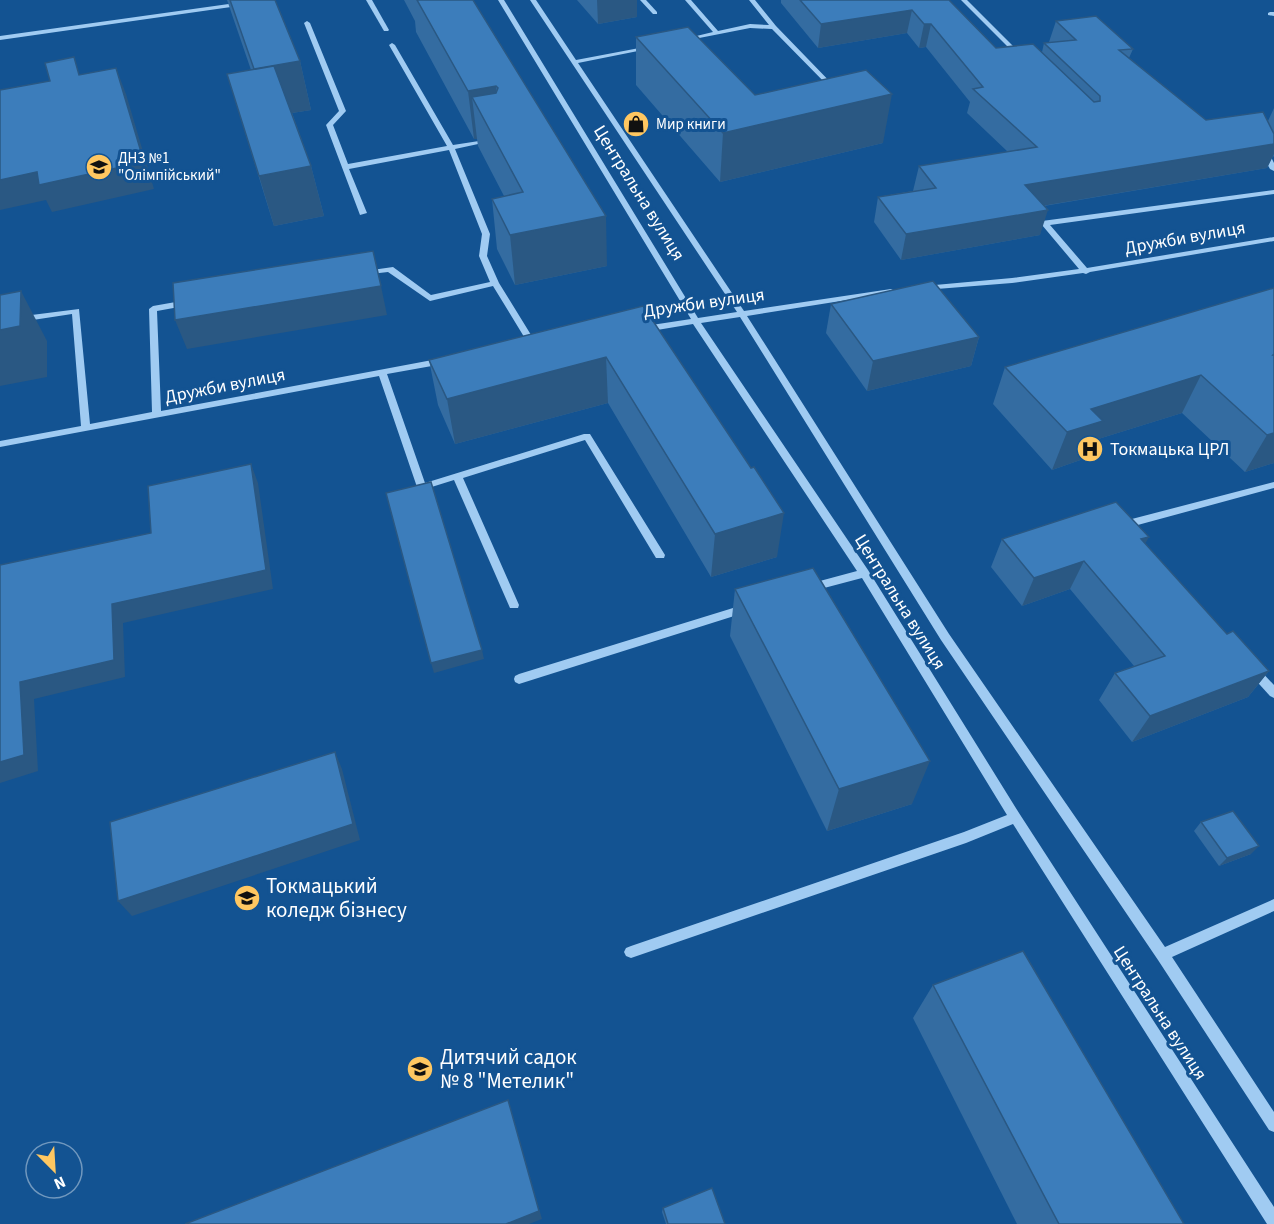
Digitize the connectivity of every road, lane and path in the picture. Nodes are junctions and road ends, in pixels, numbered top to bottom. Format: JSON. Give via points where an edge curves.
{"nodes":[{"id":1,"x":369,"y":0,"type":"edge"},
{"id":2,"x":501,"y":0,"type":"edge"},
{"id":3,"x":533,"y":0,"type":"edge"},
{"id":4,"x":643,"y":0,"type":"edge"},
{"id":5,"x":688,"y":0,"type":"edge"},
{"id":6,"x":752,"y":0,"type":"edge"},
{"id":7,"x":964,"y":0,"type":"edge"},
{"id":8,"x":249,"y":3,"type":"edge"},
{"id":9,"x":655,"y":13,"type":"dead end"},
{"id":10,"x":307,"y":23,"type":"dead end"},
{"id":11,"x":774,"y":27,"type":"junction"},
{"id":12,"x":387,"y":30,"type":"dead end"},
{"id":13,"x":716,"y":32,"type":"junction"},
{"id":14,"x":0,"y":38,"type":"edge"},
{"id":15,"x":674,"y":43,"type":"edge"},
{"id":16,"x":392,"y":45,"type":"dead end"},
{"id":17,"x":663,"y":45,"type":"edge"},
{"id":18,"x":1022,"y":57,"type":"edge"},
{"id":19,"x":574,"y":62,"type":"junction"},
{"id":20,"x":836,"y":92,"type":"edge"},
{"id":21,"x":499,"y":138,"type":"edge"},
{"id":22,"x":1260,"y":143,"type":"edge"},
{"id":23,"x":451,"y":147,"type":"junction"},
{"id":24,"x":346,"y":167,"type":"junction"},
{"id":25,"x":1274,"y":170,"type":"edge"},
{"id":26,"x":1274,"y":192,"type":"edge"},
{"id":27,"x":363,"y":213,"type":"dead end"},
{"id":28,"x":1274,"y":239,"type":"edge"},
{"id":29,"x":1086,"y":272,"type":"junction"},
{"id":30,"x":356,"y":275,"type":"edge"},
{"id":31,"x":495,"y":284,"type":"junction"},
{"id":32,"x":919,"y":289,"type":"edge"},
{"id":33,"x":899,"y":290,"type":"edge"},
{"id":34,"x":198,"y":301,"type":"edge"},
{"id":35,"x":743,"y":315,"type":"junction"},
{"id":36,"x":697,"y":321,"type":"junction"},
{"id":37,"x":0,"y":322,"type":"edge"},
{"id":38,"x":629,"y":331,"type":"edge"},
{"id":39,"x":542,"y":342,"type":"edge"},
{"id":40,"x":532,"y":343,"type":"junction"},
{"id":41,"x":520,"y":345,"type":"edge"},
{"id":42,"x":451,"y":359,"type":"edge"},
{"id":43,"x":382,"y":373,"type":"junction"},
{"id":44,"x":157,"y":416,"type":"junction"},
{"id":45,"x":86,"y":429,"type":"junction"},
{"id":46,"x":0,"y":444,"type":"edge"},
{"id":47,"x":457,"y":476,"type":"junction"},
{"id":48,"x":1274,"y":485,"type":"edge"},
{"id":49,"x":1135,"y":533,"type":"edge"},
{"id":50,"x":660,"y":555,"type":"dead end"},
{"id":51,"x":864,"y":573,"type":"junction"},
{"id":52,"x":796,"y":592,"type":"edge"},
{"id":53,"x":763,"y":603,"type":"edge"},
{"id":54,"x":514,"y":605,"type":"dead end"},
{"id":55,"x":1243,"y":658,"type":"edge"},
{"id":56,"x":519,"y":680,"type":"dead end"},
{"id":57,"x":1274,"y":693,"type":"edge"},
{"id":58,"x":1015,"y":817,"type":"junction"},
{"id":59,"x":1274,"y":905,"type":"edge"},
{"id":60,"x":631,"y":952,"type":"dead end"},
{"id":61,"x":1163,"y":955,"type":"junction"},
{"id":62,"x":1274,"y":1125,"type":"edge"},
{"id":63,"x":1274,"y":1221,"type":"edge"}],
"edges":[{"from":1,"to":12,"type":"street"},
{"from":2,"to":36,"type":"street","name":"Центральна вулиця"},
{"from":3,"to":19,"type":"street","name":"Центральна вулиця"},
{"from":4,"to":9,"type":"street"},
{"from":5,"to":13,"type":"street"},
{"from":6,"to":11,"type":"street"},
{"from":7,"to":18,"type":"street"},
{"from":8,"to":14,"type":"street"},
{"from":10,"to":24,"type":"street","via":[[343,111],[329,125]]},
{"from":11,"to":13,"type":"street","via":[[750,26]]},
{"from":11,"to":20,"type":"street"},
{"from":13,"to":15,"type":"street"},
{"from":16,"to":23,"type":"street"},
{"from":17,"to":19,"type":"street"},
{"from":19,"to":35,"type":"street","name":"Центральна вулиця"},
{"from":21,"to":23,"type":"street"},
{"from":22,"to":25,"type":"street"},
{"from":23,"to":24,"type":"street"},
{"from":23,"to":31,"type":"street","via":[[486,234],[483,256]]},
{"from":24,"to":27,"type":"street"},
{"from":26,"to":29,"type":"street","via":[[1045,223]]},
{"from":28,"to":29,"type":"street","name":"Дружби вулиця"},
{"from":29,"to":32,"type":"street","name":"Дружби вулиця"},
{"from":30,"to":31,"type":"street","via":[[390,269],[430,298]]},
{"from":31,"to":40,"type":"street"},
{"from":33,"to":35,"type":"street","name":"Дружби вулиця"},
{"from":34,"to":44,"type":"street","via":[[153,309]]},
{"from":35,"to":36,"type":"street","name":"Дружби вулиця"},
{"from":35,"to":61,"type":"street","name":"Центральна вулиця","via":[[945,637]]},
{"from":36,"to":38,"type":"street","name":"Дружби вулиця"},
{"from":36,"to":51,"type":"street","name":"Центральна вулиця"},
{"from":37,"to":45,"type":"street","via":[[75,311]]},
{"from":39,"to":40,"type":"street"},
{"from":40,"to":41,"type":"street"},
{"from":42,"to":43,"type":"street","name":"Дружби вулиця"},
{"from":43,"to":44,"type":"street","name":"Дружби вулиця"},
{"from":43,"to":47,"type":"street","via":[[422,487]]},
{"from":44,"to":45,"type":"street","name":"Дружби вулиця"},
{"from":45,"to":46,"type":"street","name":"Дружби вулиця"},
{"from":47,"to":50,"type":"street","via":[[587,436]]},
{"from":47,"to":54,"type":"street"},
{"from":48,"to":49,"type":"street","via":[[1128,524]]},
{"from":51,"to":52,"type":"street"},
{"from":51,"to":58,"type":"street","name":"Центральна вулиця"},
{"from":53,"to":56,"type":"street"},
{"from":55,"to":57,"type":"street"},
{"from":58,"to":60,"type":"street"},
{"from":58,"to":63,"type":"street","name":"Центральна вулиця"},
{"from":59,"to":61,"type":"street"},
{"from":61,"to":62,"type":"street","name":"Центральна вулиця"}]}
